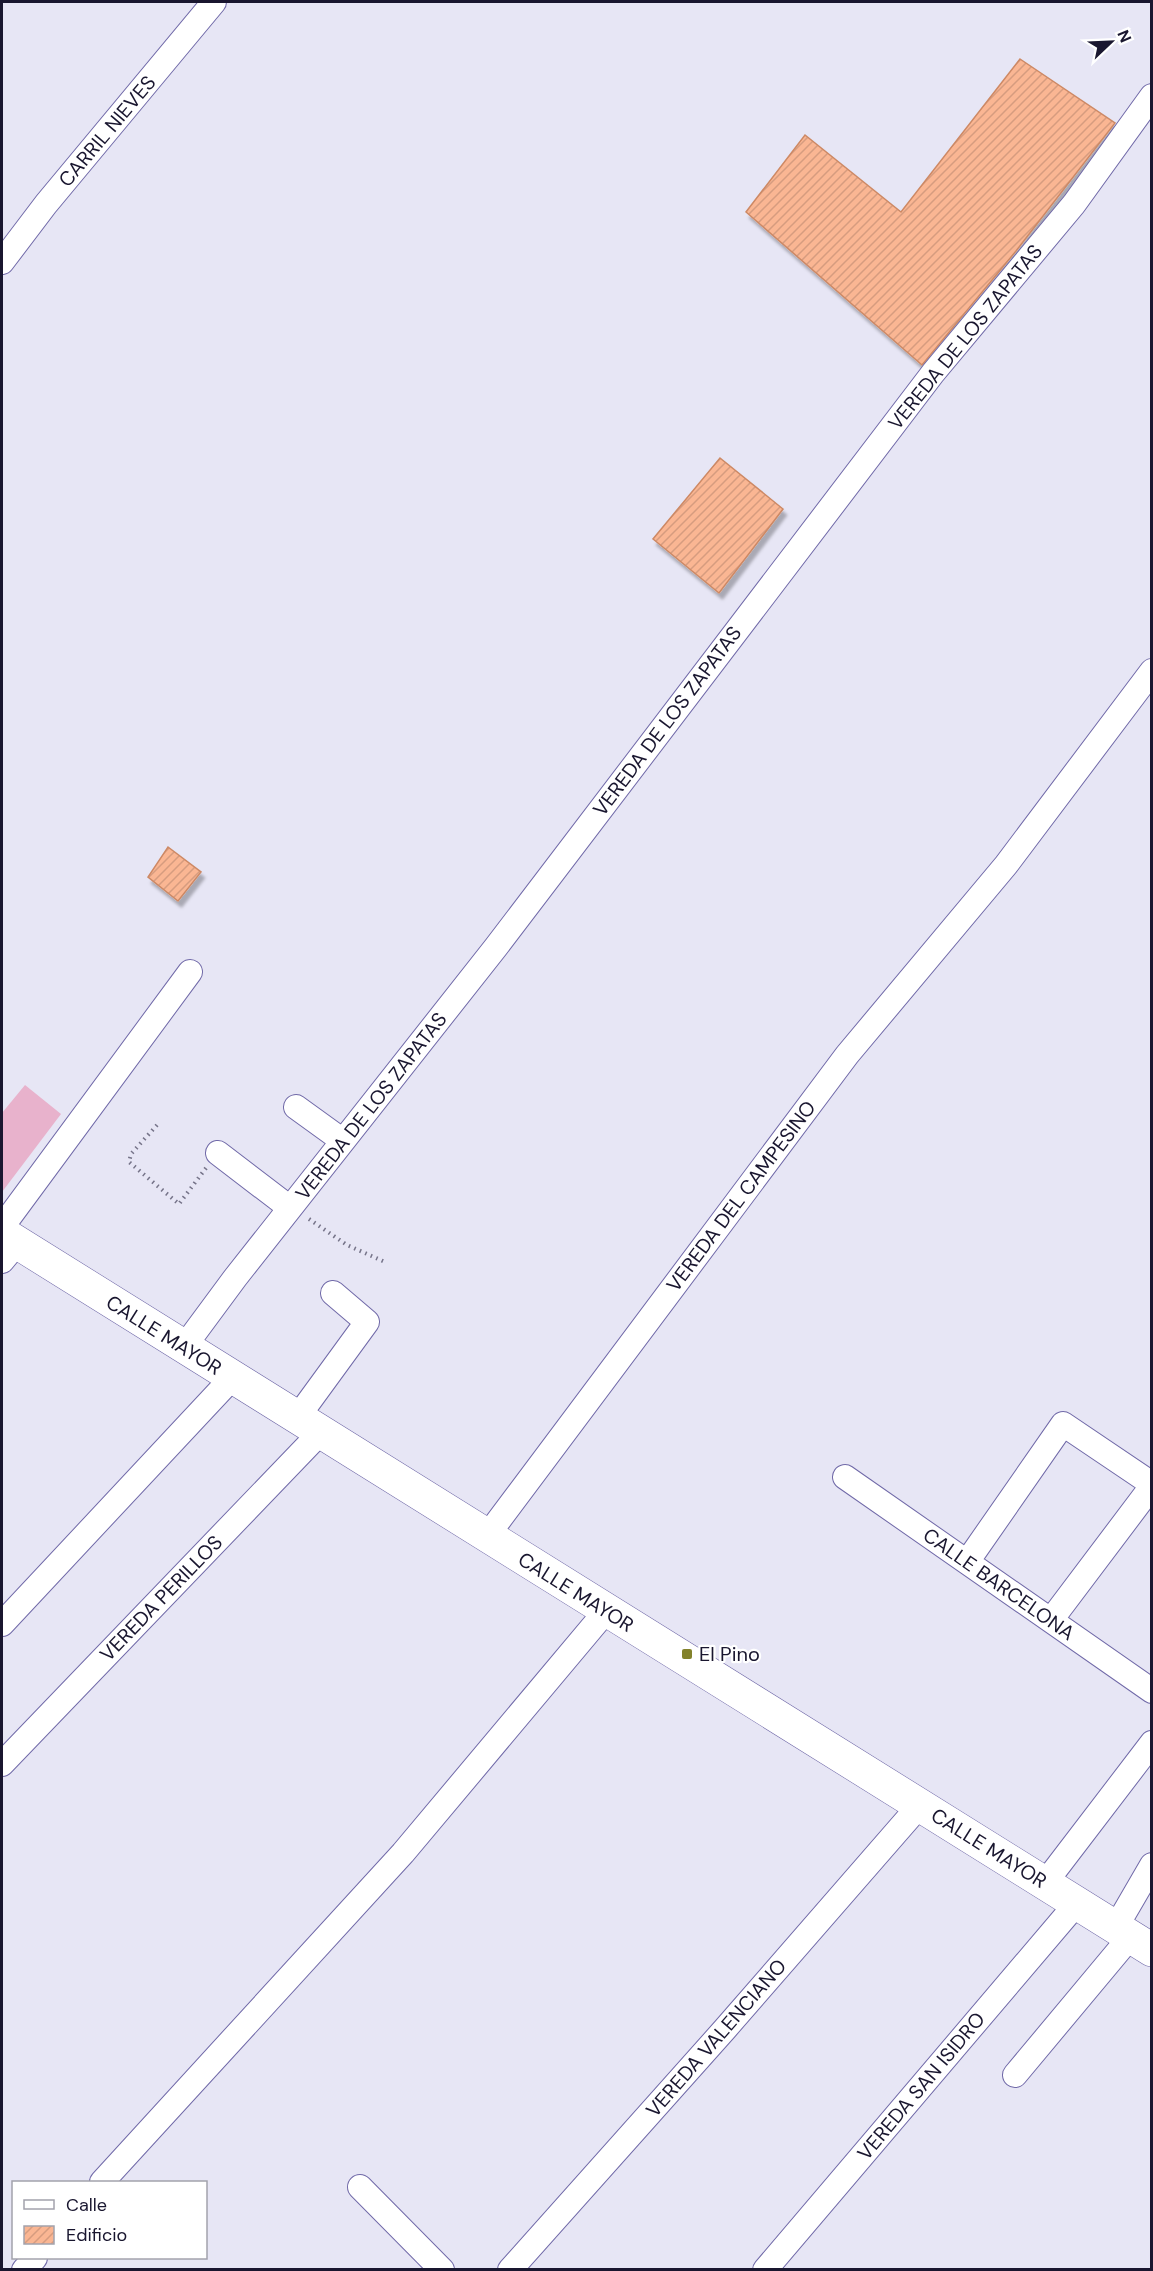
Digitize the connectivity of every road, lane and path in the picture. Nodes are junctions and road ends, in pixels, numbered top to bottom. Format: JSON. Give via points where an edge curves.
{"nodes":[{"id":1,"x":214,"y":2,"type":"edge"},
{"id":2,"x":1152,"y":96,"type":"edge"},
{"id":3,"x":2,"y":262,"type":"edge"},
{"id":4,"x":1152,"y":671,"type":"edge"},
{"id":5,"x":190,"y":972,"type":"dead end"},
{"id":6,"x":296,"y":1107,"type":"dead end"},
{"id":7,"x":157,"y":1125,"type":"dead end"},
{"id":8,"x":343,"y":1141,"type":"junction"},
{"id":9,"x":218,"y":1153,"type":"joint"},
{"id":10,"x":290,"y":1208,"type":"junction"},
{"id":11,"x":5,"y":1241,"type":"edge"},
{"id":12,"x":386,"y":1262,"type":"dead end"},
{"id":13,"x":333,"y":1293,"type":"dead end"},
{"id":14,"x":184,"y":1347,"type":"junction"},
{"id":15,"x":232,"y":1378,"type":"junction"},
{"id":16,"x":309,"y":1425,"type":"junction"},
{"id":17,"x":845,"y":1477,"type":"dead end"},
{"id":18,"x":1152,"y":1485,"type":"edge"},
{"id":19,"x":487,"y":1536,"type":"junction"},
{"id":20,"x":967,"y":1562,"type":"junction"},
{"id":21,"x":606,"y":1611,"type":"junction"},
{"id":22,"x":1051,"y":1620,"type":"junction"},
{"id":23,"x":2,"y":1624,"type":"edge"},
{"id":24,"x":1152,"y":1691,"type":"edge"},
{"id":25,"x":1151,"y":1746,"type":"edge"},
{"id":26,"x":2,"y":1764,"type":"edge"},
{"id":27,"x":920,"y":1805,"type":"junction"},
{"id":28,"x":1152,"y":1865,"type":"edge"},
{"id":29,"x":1046,"y":1883,"type":"junction"},
{"id":30,"x":1077,"y":1903,"type":"junction"},
{"id":31,"x":1133,"y":1938,"type":"edge"},
{"id":32,"x":1016,"y":2075,"type":"dead end"},
{"id":33,"x":103,"y":2181,"type":"edge"},
{"id":34,"x":360,"y":2187,"type":"dead end"},
{"id":35,"x":442,"y":2270,"type":"edge"},
{"id":36,"x":510,"y":2270,"type":"edge"},
{"id":37,"x":765,"y":2270,"type":"edge"}],
"edges":[{"from":1,"to":3,"type":"street","name":"CARRIL NIEVES"},
{"from":2,"to":8,"type":"street","name":"VEREDA DE LOS ZAPATAS","via":[[1074,204],[933,373],[496,947]]},
{"from":4,"to":19,"type":"street","name":"VEREDA DEL CAMPESINO","via":[[1006,865],[847,1055]]},
{"from":5,"to":11,"type":"street"},
{"from":6,"to":8,"type":"street"},
{"from":7,"to":9,"type":"path","via":[[131,1154],[129,1162],[179,1204]]},
{"from":8,"to":10,"type":"street","name":"VEREDA DE LOS ZAPATAS"},
{"from":9,"to":10,"type":"street"},
{"from":10,"to":12,"type":"path","via":[[347,1245]]},
{"from":10,"to":14,"type":"street","name":"VEREDA DE LOS ZAPATAS"},
{"from":11,"to":14,"type":"main road","name":"CALLE MAYOR"},
{"from":13,"to":16,"type":"street","name":"VEREDA PERILLOS","via":[[367,1322]]},
{"from":14,"to":15,"type":"main road","name":"CALLE MAYOR"},
{"from":15,"to":16,"type":"main road","name":"CALLE MAYOR"},
{"from":15,"to":23,"type":"street"},
{"from":16,"to":19,"type":"main road","name":"CALLE MAYOR"},
{"from":16,"to":26,"type":"street","name":"VEREDA PERILLOS"},
{"from":17,"to":20,"type":"street","name":"CALLE BARCELONA"},
{"from":18,"to":20,"type":"street","via":[[1063,1424]]},
{"from":18,"to":22,"type":"street"},
{"from":19,"to":21,"type":"main road","name":"CALLE MAYOR"},
{"from":20,"to":22,"type":"street","name":"CALLE BARCELONA"},
{"from":21,"to":27,"type":"main road","name":"CALLE MAYOR"},
{"from":21,"to":33,"type":"street","via":[[403,1854]]},
{"from":22,"to":24,"type":"street","name":"CALLE BARCELONA"},
{"from":25,"to":29,"type":"street"},
{"from":27,"to":29,"type":"main road","name":"CALLE MAYOR"},
{"from":27,"to":36,"type":"street","name":"VEREDA VALENCIANO"},
{"from":28,"to":31,"type":"street"},
{"from":29,"to":30,"type":"main road","name":"CALLE MAYOR"},
{"from":30,"to":31,"type":"main road","name":"CALLE MAYOR"},
{"from":30,"to":37,"type":"street","name":"VEREDA SAN ISIDRO"},
{"from":31,"to":32,"type":"street"},
{"from":34,"to":35,"type":"street"}]}
